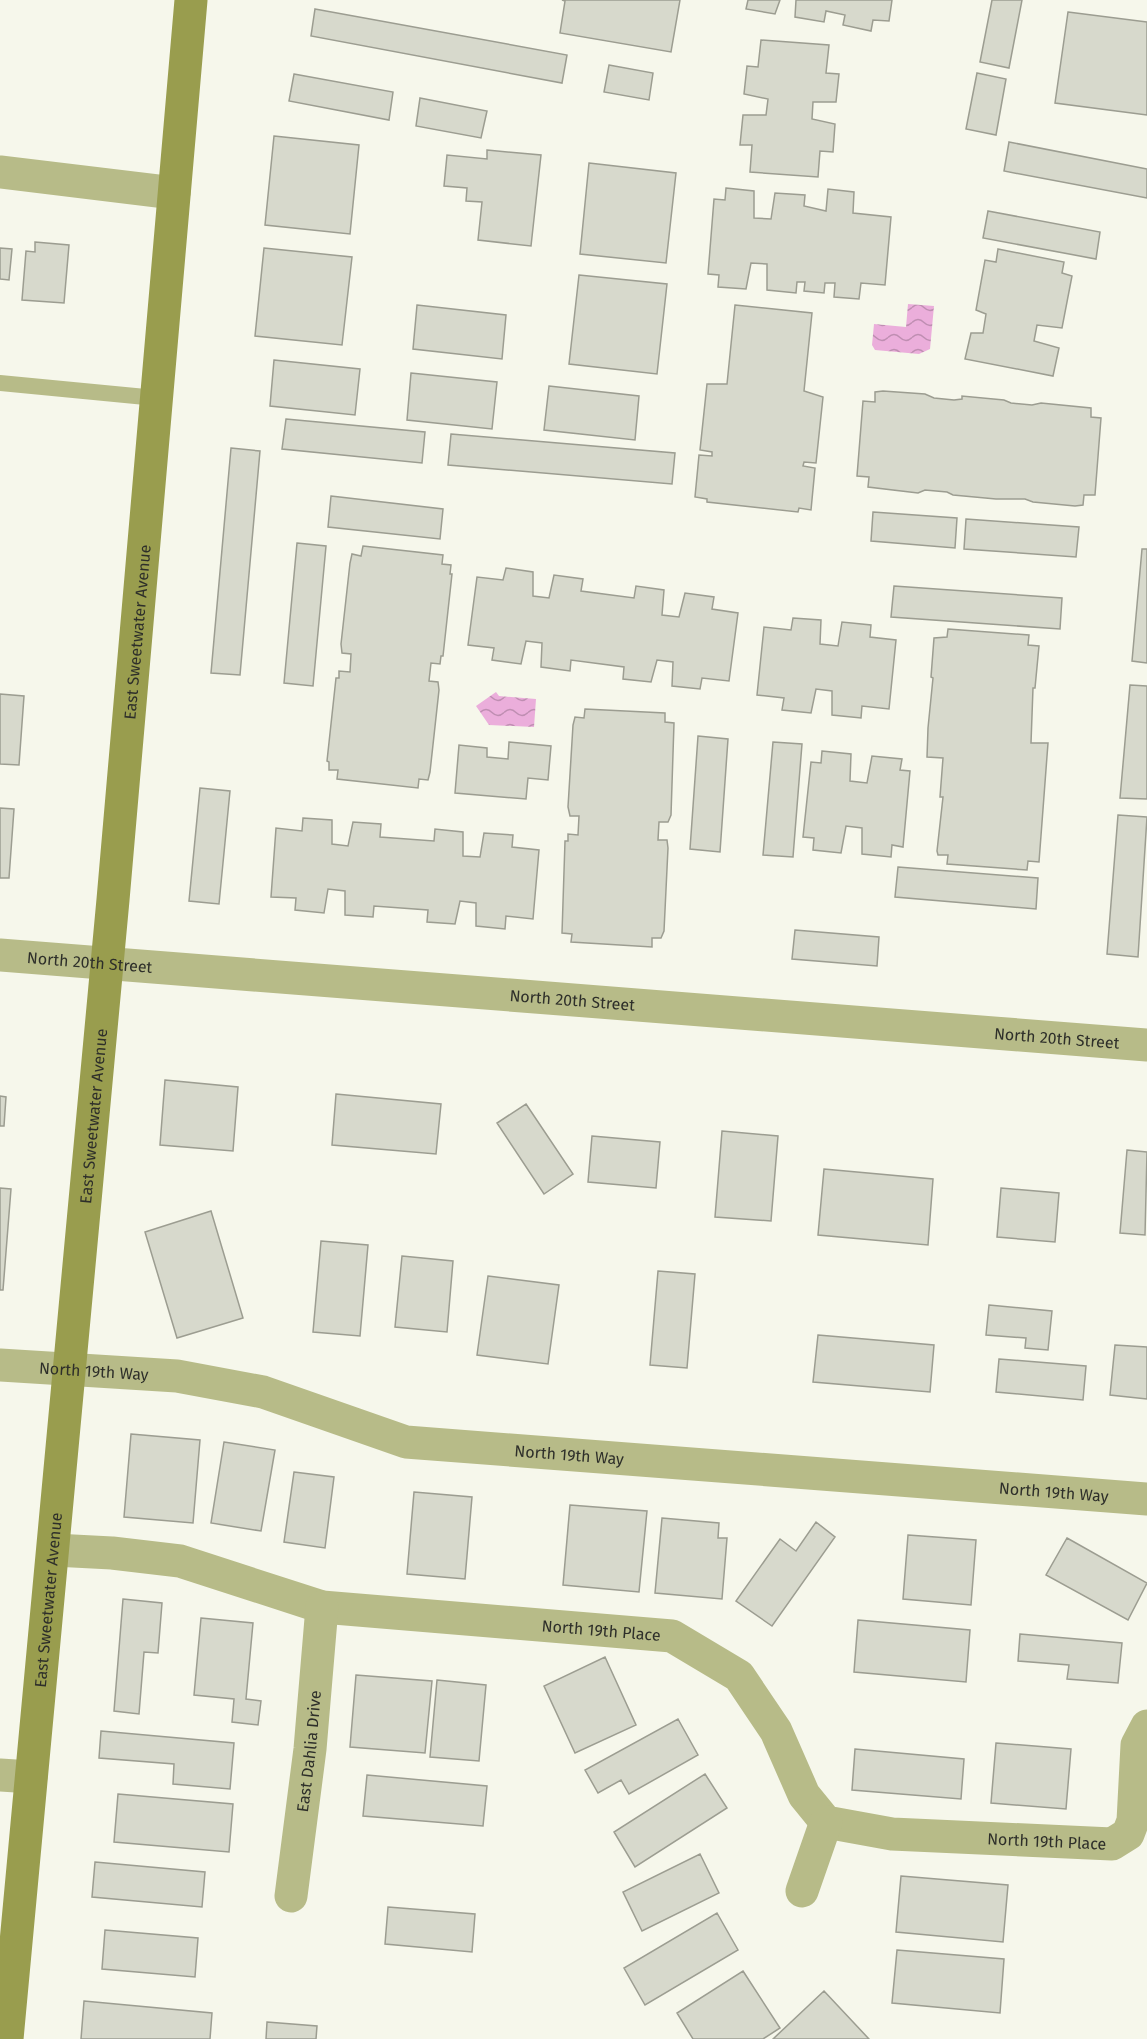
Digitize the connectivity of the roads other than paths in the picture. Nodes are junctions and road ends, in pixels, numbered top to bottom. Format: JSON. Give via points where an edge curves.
{"nodes":[{"id":1,"x":190,"y":0,"type":"edge"},
{"id":2,"x":0,"y":172,"type":"edge"},
{"id":3,"x":174,"y":192,"type":"junction"},
{"id":4,"x":0,"y":383,"type":"edge"},
{"id":5,"x":156,"y":398,"type":"junction"},
{"id":6,"x":0,"y":955,"type":"edge"},
{"id":7,"x":106,"y":964,"type":"junction"},
{"id":8,"x":1147,"y":1045,"type":"edge"},
{"id":9,"x":0,"y":1365,"type":"edge"},
{"id":10,"x":68,"y":1370,"type":"junction"},
{"id":11,"x":1147,"y":1499,"type":"edge"},
{"id":12,"x":54,"y":1550,"type":"junction"},
{"id":13,"x":322,"y":1607,"type":"junction"},
{"id":14,"x":1147,"y":1726,"type":"edge"},
{"id":15,"x":15,"y":1776,"type":"edge"},
{"id":16,"x":826,"y":1822,"type":"junction"},
{"id":17,"x":1138,"y":1842,"type":"edge"},
{"id":18,"x":802,"y":1891,"type":"dead end"},
{"id":19,"x":291,"y":1896,"type":"dead end"},
{"id":20,"x":7,"y":2039,"type":"edge"}],
"edges":[{"from":1,"to":3,"type":"street","name":"East Sweetwater Avenue"},
{"from":2,"to":3,"type":"street"},
{"from":3,"to":5,"type":"street","name":"East Sweetwater Avenue"},
{"from":4,"to":5,"type":"lane"},
{"from":5,"to":7,"type":"street","name":"East Sweetwater Avenue"},
{"from":6,"to":7,"type":"street","name":"North 20th Street"},
{"from":7,"to":8,"type":"street","name":"North 20th Street"},
{"from":7,"to":10,"type":"street","name":"East Sweetwater Avenue"},
{"from":9,"to":10,"type":"street","name":"North 19th Way"},
{"from":10,"to":11,"type":"street","name":"North 19th Way","via":[[177,1376],[263,1392],[406,1442]]},
{"from":10,"to":12,"type":"street","name":"East Sweetwater Avenue"},
{"from":12,"to":13,"type":"street","name":"North 19th Place","via":[[180,1561]]},
{"from":12,"to":15,"type":"street","name":"East Sweetwater Avenue"},
{"from":13,"to":16,"type":"street","name":"North 19th Place","via":[[672,1636],[739,1676],[776,1731],[804,1795]]},
{"from":13,"to":19,"type":"street","name":"East Dahlia Drive","via":[[310,1749]]},
{"from":14,"to":17,"type":"street","name":"North 19th Place","via":[[1137,1745],[1133,1821]]},
{"from":15,"to":20,"type":"street","name":"East Sweetwater Avenue"},
{"from":16,"to":17,"type":"street","name":"North 19th Place","via":[[892,1834]]},
{"from":16,"to":18,"type":"street"}]}
